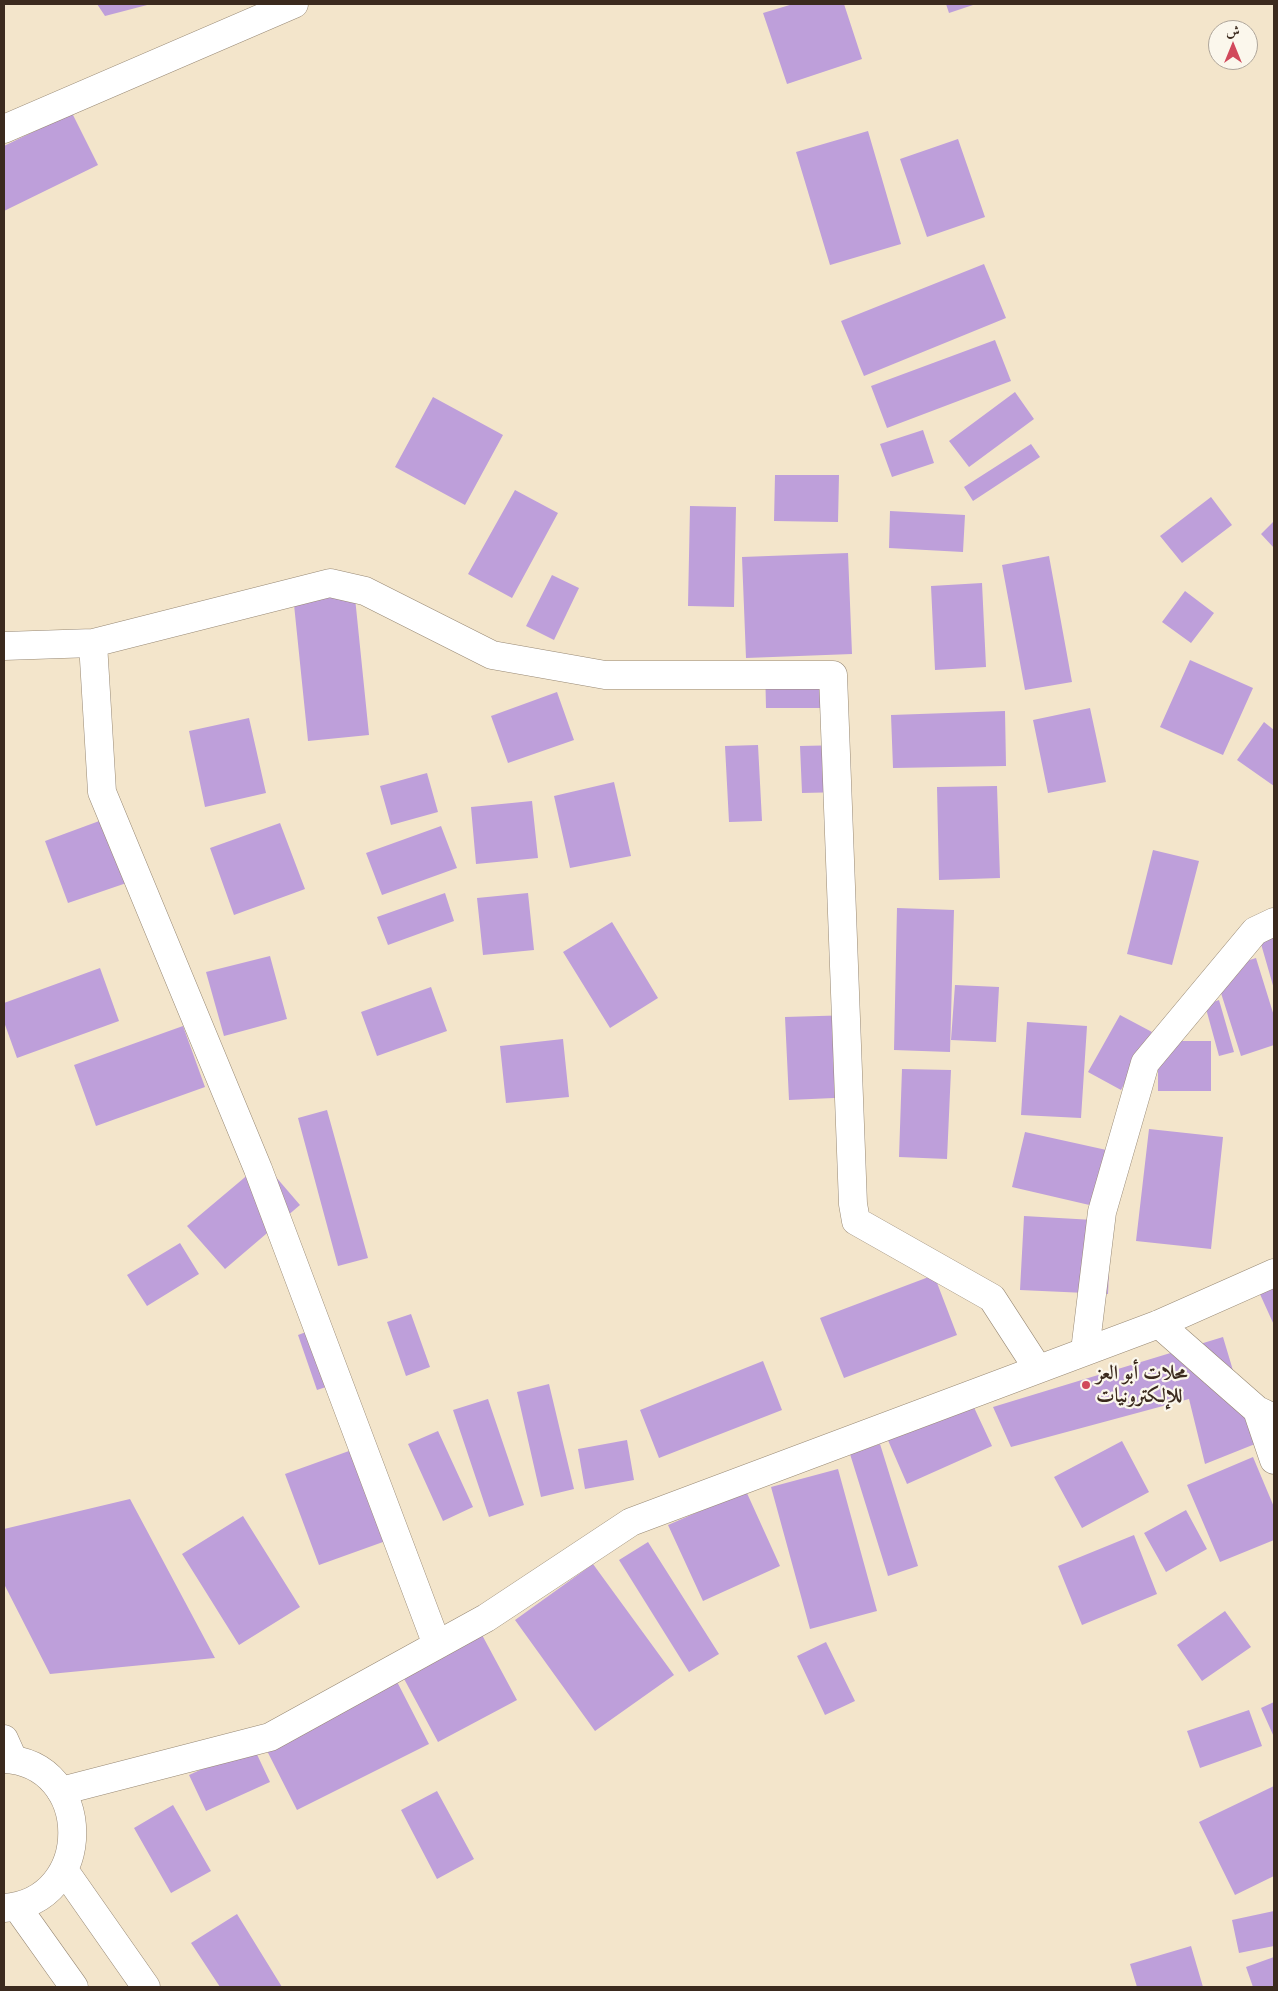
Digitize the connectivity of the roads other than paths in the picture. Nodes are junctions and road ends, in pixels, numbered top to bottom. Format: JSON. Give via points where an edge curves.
{"nodes":[{"id":1,"x":294,"y":4,"type":"edge"},
{"id":2,"x":4,"y":129,"type":"edge"},
{"id":3,"x":93,"y":643,"type":"junction"},
{"id":4,"x":4,"y":646,"type":"edge"},
{"id":5,"x":1274,"y":922,"type":"edge"},
{"id":6,"x":1274,"y":1273,"type":"edge"},
{"id":7,"x":1159,"y":1324,"type":"junction"},
{"id":8,"x":1085,"y":1351,"type":"junction"},
{"id":9,"x":1038,"y":1368,"type":"junction"},
{"id":10,"x":1266,"y":1414,"type":"edge"},
{"id":11,"x":1274,"y":1460,"type":"edge"},
{"id":12,"x":437,"y":1645,"type":"junction"},
{"id":13,"x":7,"y":1752,"type":"edge"},
{"id":14,"x":62,"y":1791,"type":"junction"},
{"id":15,"x":64,"y":1870,"type":"junction"},
{"id":16,"x":10,"y":1907,"type":"edge"},
{"id":17,"x":74,"y":1987,"type":"edge"},
{"id":18,"x":146,"y":1987,"type":"edge"}],
"edges":[{"from":1,"to":2,"type":"street"},
{"from":3,"to":4,"type":"street"},
{"from":3,"to":9,"type":"street","via":[[330,583],[365,591],[492,655],[605,675],[833,675],[856,1221],[992,1298]]},
{"from":3,"to":12,"type":"street","via":[[102,792],[258,1169]]},
{"from":5,"to":8,"type":"street","via":[[1255,931],[1145,1063],[1102,1212]]},
{"from":6,"to":7,"type":"street"},
{"from":7,"to":8,"type":"street"},
{"from":7,"to":10,"type":"street"},
{"from":8,"to":9,"type":"street"},
{"from":9,"to":12,"type":"street","via":[[631,1522],[486,1618]]},
{"from":10,"to":11,"type":"street"},
{"from":12,"to":14,"type":"street","via":[[270,1737]]},
{"from":13,"to":14,"type":"street","via":[[40,1770]]},
{"from":14,"to":15,"type":"street","via":[[72,1817],[73,1844]]},
{"from":15,"to":16,"type":"street","via":[[44,1894]]},
{"from":15,"to":18,"type":"street"},
{"from":16,"to":17,"type":"street"}]}
